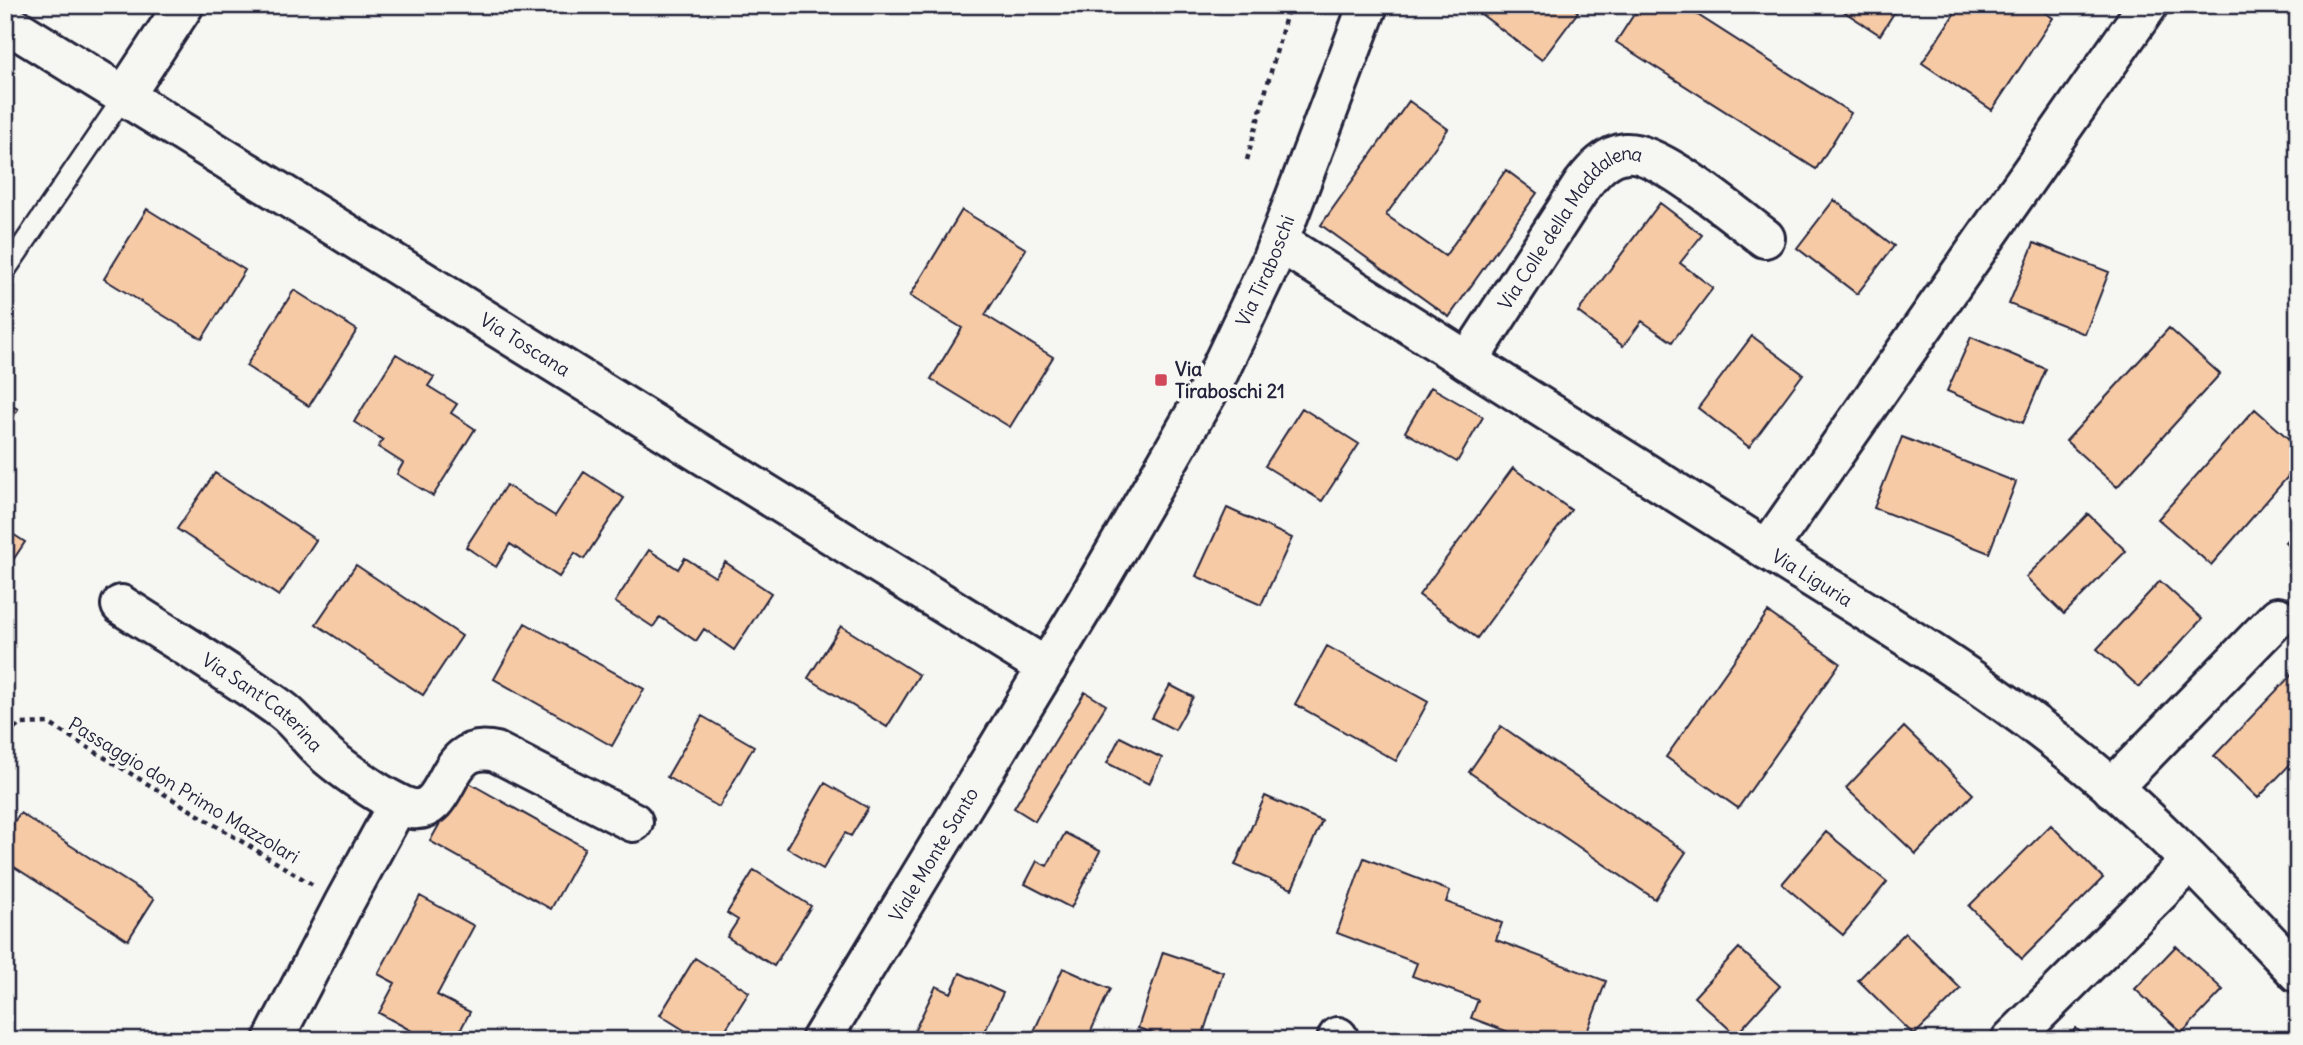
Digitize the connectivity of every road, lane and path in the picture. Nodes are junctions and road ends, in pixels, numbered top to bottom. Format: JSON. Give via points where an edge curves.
{"nodes":[{"id":1,"x":184,"y":5,"type":"edge"},
{"id":2,"x":1289,"y":5,"type":"edge"},
{"id":3,"x":1368,"y":5,"type":"edge"},
{"id":4,"x":2148,"y":5,"type":"edge"},
{"id":5,"x":5,"y":22,"type":"edge"},
{"id":6,"x":125,"y":95,"type":"junction"},
{"id":7,"x":1247,"y":160,"type":"dead end"},
{"id":8,"x":1765,"y":238,"type":"dead end"},
{"id":9,"x":1279,"y":242,"type":"junction"},
{"id":10,"x":5,"y":271,"type":"edge"},
{"id":11,"x":1468,"y":361,"type":"junction"},
{"id":12,"x":1767,"y":550,"type":"junction"},
{"id":13,"x":121,"y":605,"type":"dead end"},
{"id":14,"x":2278,"y":617,"type":"dead end"},
{"id":15,"x":1047,"y":668,"type":"junction"},
{"id":16,"x":5,"y":733,"type":"edge"},
{"id":17,"x":2112,"y":788,"type":"junction"},
{"id":18,"x":398,"y":804,"type":"junction"},
{"id":19,"x":633,"y":822,"type":"dead end"},
{"id":20,"x":2190,"y":862,"type":"junction"},
{"id":21,"x":344,"y":903,"type":"junction"},
{"id":22,"x":2298,"y":973,"type":"edge"},
{"id":23,"x":273,"y":1040,"type":"edge"},
{"id":24,"x":821,"y":1040,"type":"edge"},
{"id":25,"x":2011,"y":1040,"type":"edge"}],
"edges":[{"from":1,"to":6,"type":"street"},
{"from":2,"to":7,"type":"path"},
{"from":3,"to":9,"type":"street","name":"Via Tiraboschi"},
{"from":4,"to":12,"type":"street"},
{"from":5,"to":6,"type":"street","name":"Via Toscana"},
{"from":6,"to":10,"type":"lane"},
{"from":6,"to":15,"type":"street","name":"Via Toscana"},
{"from":8,"to":11,"type":"street","name":"Via Colle della Maddalena","via":[[1666,166],[1627,153],[1606,160],[1583,184]]},
{"from":9,"to":11,"type":"street","name":"Via Liguria"},
{"from":9,"to":15,"type":"street","name":"Via Tiraboschi","via":[[1217,376]]},
{"from":11,"to":12,"type":"street","name":"Via Liguria"},
{"from":12,"to":17,"type":"street","name":"Via Liguria","via":[[1966,675]]},
{"from":13,"to":18,"type":"street","name":"Via Sant'Caterina","via":[[283,711],[328,756]]},
{"from":14,"to":17,"type":"street"},
{"from":15,"to":24,"type":"street","name":"Viale Monte Santo"},
{"from":16,"to":21,"type":"path","name":"Passaggio don Primo Mazzolari","via":[[22,724],[48,723]]},
{"from":17,"to":20,"type":"street","name":"Via Liguria"},
{"from":18,"to":19,"type":"street","via":[[419,809],[430,804],[458,761],[478,749],[496,752]]},
{"from":18,"to":21,"type":"street"},
{"from":20,"to":22,"type":"street","name":"Via Liguria"},
{"from":20,"to":25,"type":"street"},
{"from":21,"to":23,"type":"street"}]}
